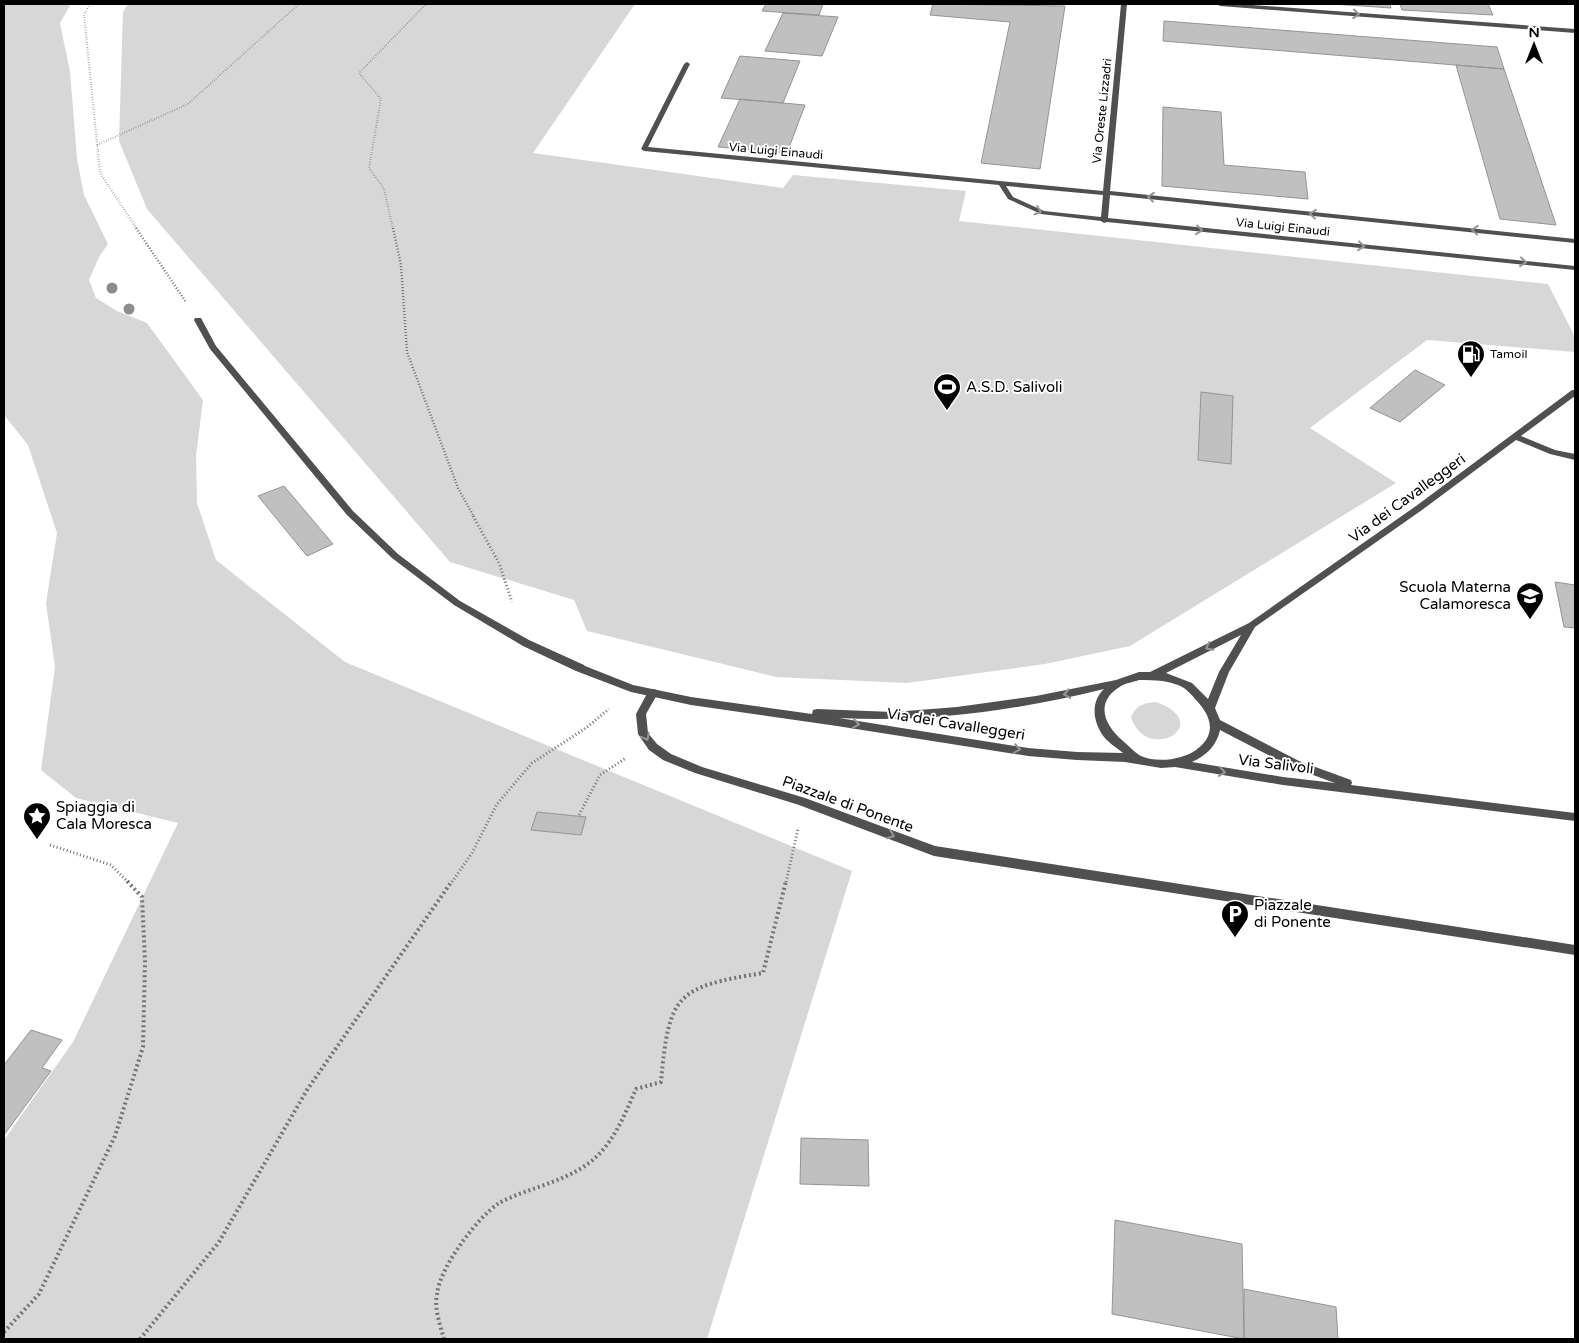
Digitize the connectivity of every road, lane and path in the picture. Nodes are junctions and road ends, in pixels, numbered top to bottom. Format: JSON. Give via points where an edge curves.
{"nodes":[{"id":1,"x":90,"y":4,"type":"edge"},
{"id":2,"x":299,"y":4,"type":"edge"},
{"id":3,"x":426,"y":4,"type":"edge"},
{"id":4,"x":1124,"y":4,"type":"edge"},
{"id":5,"x":1220,"y":4,"type":"edge"},
{"id":6,"x":1575,"y":31,"type":"edge"},
{"id":7,"x":687,"y":64,"type":"dead end"},
{"id":8,"x":97,"y":145,"type":"junction"},
{"id":9,"x":1001,"y":183,"type":"junction"},
{"id":10,"x":1106,"y":193,"type":"junction"},
{"id":11,"x":1104,"y":221,"type":"junction"},
{"id":12,"x":1575,"y":240,"type":"edge"},
{"id":13,"x":1575,"y":268,"type":"edge"},
{"id":14,"x":198,"y":320,"type":"joint"},
{"id":15,"x":1575,"y":392,"type":"edge"},
{"id":16,"x":1516,"y":437,"type":"junction"},
{"id":17,"x":1575,"y":457,"type":"edge"},
{"id":18,"x":1252,"y":625,"type":"junction"},
{"id":19,"x":526,"y":643,"type":"junction"},
{"id":20,"x":1154,"y":675,"type":"junction"},
{"id":21,"x":1115,"y":683,"type":"junction"},
{"id":22,"x":631,"y":688,"type":"junction"},
{"id":23,"x":653,"y":692,"type":"junction"},
{"id":24,"x":1210,"y":708,"type":"junction"},
{"id":25,"x":773,"y":712,"type":"junction"},
{"id":26,"x":1216,"y":723,"type":"junction"},
{"id":27,"x":646,"y":739,"type":"junction"},
{"id":28,"x":1135,"y":757,"type":"junction"},
{"id":29,"x":1174,"y":763,"type":"junction"},
{"id":30,"x":1375,"y":791,"type":"junction"},
{"id":31,"x":802,"y":801,"type":"junction"},
{"id":32,"x":579,"y":815,"type":"dead end"},
{"id":33,"x":1575,"y":817,"type":"edge"},
{"id":34,"x":50,"y":845,"type":"dead end"},
{"id":35,"x":1575,"y":950,"type":"edge"},
{"id":36,"x":4,"y":1332,"type":"edge"},
{"id":37,"x":140,"y":1339,"type":"edge"},
{"id":38,"x":444,"y":1339,"type":"edge"}],
"edges":[{"from":1,"to":8,"type":"path","via":[[84,14]]},
{"from":2,"to":8,"type":"path","via":[[188,104]]},
{"from":3,"to":19,"type":"path","via":[[359,73],[381,99],[369,168],[384,189],[401,265],[407,352],[458,488],[499,563]]},
{"from":4,"to":10,"type":"street","name":"Via Oreste Lizzadri"},
{"from":5,"to":6,"type":"street","one_way":true},
{"from":7,"to":9,"type":"street","name":"Via Luigi Einaudi","via":[[644,149]]},
{"from":8,"to":14,"type":"path","via":[[100,173]]},
{"from":9,"to":10,"type":"street","name":"Via Luigi Einaudi"},
{"from":9,"to":11,"type":"street","name":"Via Luigi Einaudi","one_way":true,"via":[[1010,198],[1043,213]]},
{"from":10,"to":11,"type":"street","name":"Via Oreste Lizzadri"},
{"from":12,"to":10,"type":"street","name":"Via Luigi Einaudi","one_way":true},
{"from":11,"to":13,"type":"street","name":"Via Luigi Einaudi","one_way":true},
{"from":14,"to":19,"type":"street","name":"Via dei Cavalleggeri","via":[[213,347],[350,513],[395,556],[457,603]]},
{"from":15,"to":16,"type":"street","name":"Via dei Cavalleggeri"},
{"from":16,"to":17,"type":"street"},
{"from":16,"to":18,"type":"street","name":"Via dei Cavalleggeri"},
{"from":18,"to":20,"type":"street","name":"Via dei Cavalleggeri","one_way":true},
{"from":18,"to":24,"type":"street","name":"Via dei Cavalleggeri","via":[[1224,672]]},
{"from":19,"to":22,"type":"street","name":"Via dei Cavalleggeri"},
{"from":20,"to":21,"type":"street","name":"Via dei Cavalleggeri","via":[[1126,678]]},
{"from":20,"to":24,"type":"street","name":"Via dei Cavalleggeri","via":[[1187,686]]},
{"from":21,"to":25,"type":"street","name":"Via dei Cavalleggeri","one_way":true,"via":[[982,708],[903,715]]},
{"from":21,"to":28,"type":"street","name":"Via dei Cavalleggeri","via":[[1098,706],[1099,720],[1106,735]]},
{"from":22,"to":23,"type":"street","name":"Via dei Cavalleggeri"},
{"from":22,"to":37,"type":"path","via":[[586,728],[532,763],[497,804],[472,853],[307,1090],[219,1242]]},
{"from":23,"to":25,"type":"street","name":"Via dei Cavalleggeri","via":[[691,701]]},
{"from":23,"to":27,"type":"street","one_way":true,"via":[[641,714]]},
{"from":24,"to":26,"type":"street","name":"Via dei Cavalleggeri"},
{"from":25,"to":28,"type":"street","name":"Via dei Cavalleggeri","one_way":true,"via":[[1062,756]]},
{"from":26,"to":29,"type":"street","name":"Via dei Cavalleggeri","via":[[1214,738],[1206,750],[1192,759]]},
{"from":26,"to":30,"type":"street","name":"Via Salivoli","via":[[1295,764]]},
{"from":27,"to":31,"type":"street","name":"Piazzale di Ponente","via":[[667,757],[699,770]]},
{"from":27,"to":32,"type":"path","via":[[631,754],[600,775]]},
{"from":28,"to":29,"type":"street","name":"Via dei Cavalleggeri","via":[[1155,763]]},
{"from":29,"to":30,"type":"street","name":"Via Salivoli","one_way":true,"via":[[1283,781]]},
{"from":30,"to":33,"type":"street","name":"Via Salivoli"},
{"from":31,"to":35,"type":"street","name":"Piazzale di Ponente","one_way":true,"via":[[934,851]]},
{"from":31,"to":38,"type":"path","via":[[789,873],[763,973],[714,982],[689,992],[672,1014],[661,1082],[636,1089],[626,1113],[592,1161],[516,1194],[487,1211],[467,1238],[436,1292]]},
{"from":34,"to":36,"type":"path","via":[[111,866],[142,897],[145,961],[143,1047],[115,1136],[39,1294]]}]}
